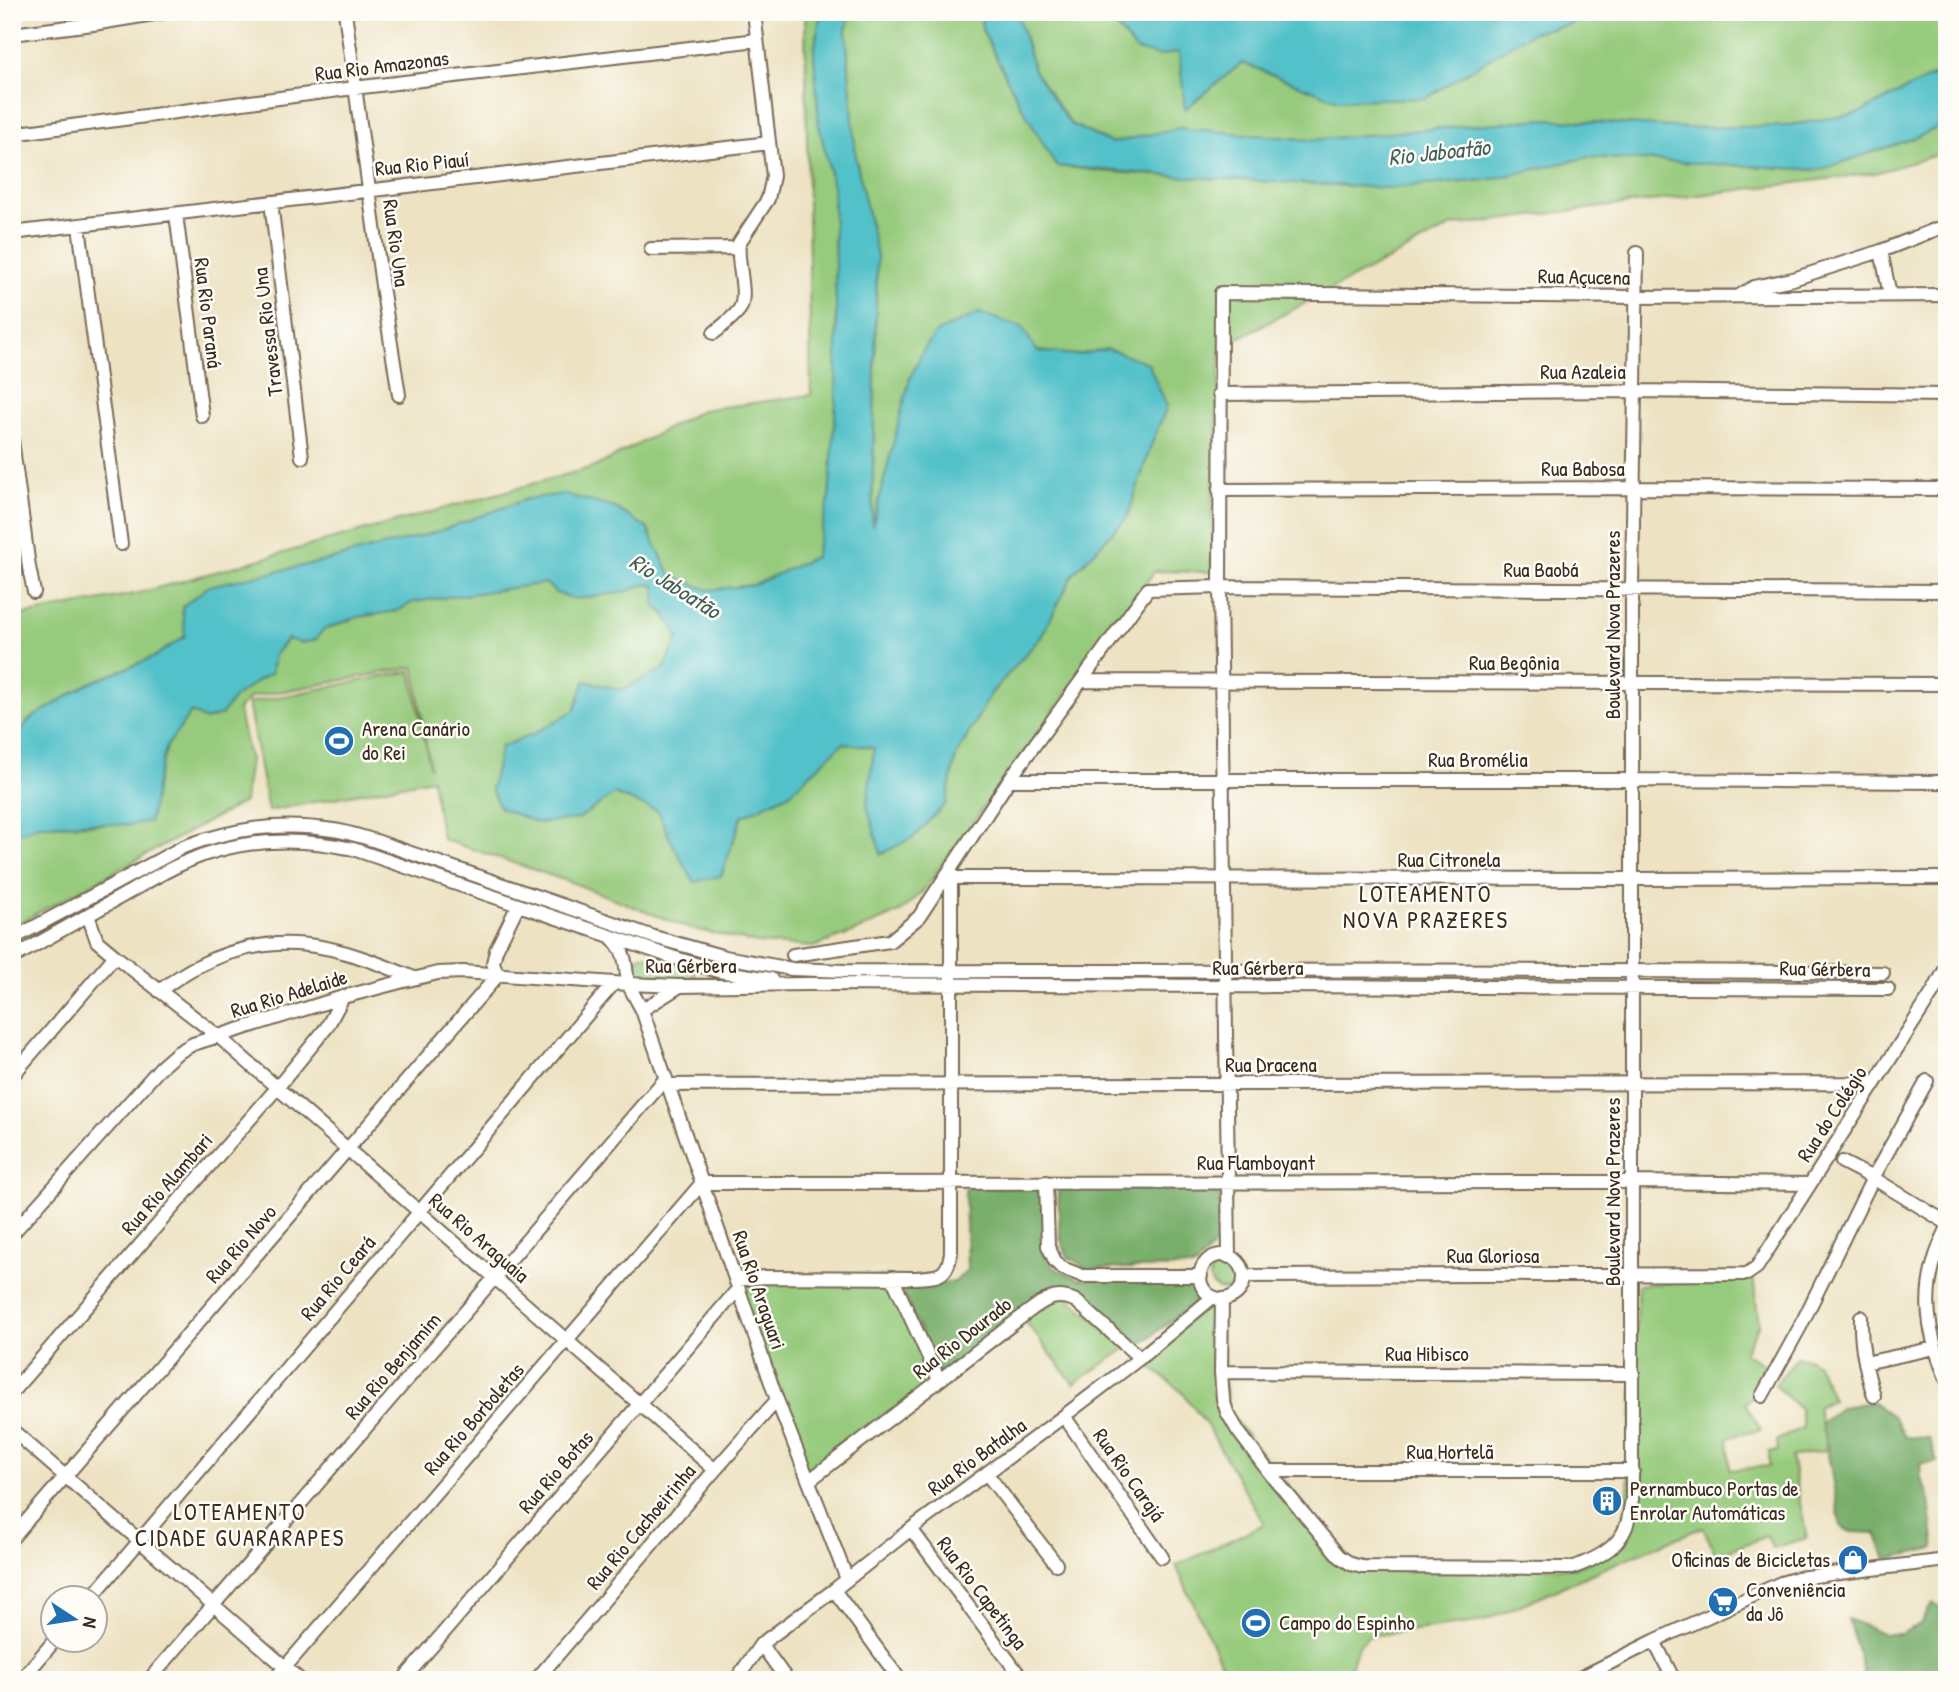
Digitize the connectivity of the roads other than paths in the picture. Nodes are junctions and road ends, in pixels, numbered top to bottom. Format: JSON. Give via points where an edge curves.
{"nodes":[{"id":1,"x":166,"y":12,"type":"edge"},
{"id":2,"x":345,"y":12,"type":"edge"},
{"id":3,"x":754,"y":12,"type":"edge"},
{"id":4,"x":12,"y":34,"type":"edge"},
{"id":5,"x":757,"y":40,"type":"junction"},
{"id":6,"x":354,"y":88,"type":"junction"},
{"id":7,"x":12,"y":134,"type":"edge"},
{"id":8,"x":769,"y":143,"type":"junction"},
{"id":9,"x":369,"y":189,"type":"junction"},
{"id":10,"x":271,"y":202,"type":"junction"},
{"id":11,"x":176,"y":214,"type":"junction"},
{"id":12,"x":1947,"y":225,"type":"edge"},
{"id":13,"x":79,"y":226,"type":"junction"},
{"id":14,"x":12,"y":233,"type":"edge"},
{"id":15,"x":738,"y":248,"type":"junction"},
{"id":16,"x":651,"y":249,"type":"dead end"},
{"id":17,"x":1881,"y":251,"type":"junction"},
{"id":18,"x":1636,"y":253,"type":"dead end"},
{"id":19,"x":1890,"y":295,"type":"junction"},
{"id":20,"x":1947,"y":295,"type":"edge"},
{"id":21,"x":1738,"y":296,"type":"junction"},
{"id":22,"x":1636,"y":297,"type":"junction"},
{"id":23,"x":714,"y":333,"type":"dead end"},
{"id":24,"x":1635,"y":391,"type":"junction"},
{"id":25,"x":1219,"y":394,"type":"junction"},
{"id":26,"x":399,"y":395,"type":"dead end"},
{"id":27,"x":1947,"y":395,"type":"edge"},
{"id":28,"x":202,"y":416,"type":"dead end"},
{"id":29,"x":12,"y":440,"type":"edge"},
{"id":30,"x":302,"y":457,"type":"dead end"},
{"id":31,"x":1633,"y":488,"type":"junction"},
{"id":32,"x":1947,"y":489,"type":"edge"},
{"id":33,"x":1219,"y":490,"type":"junction"},
{"id":34,"x":121,"y":544,"type":"dead end"},
{"id":35,"x":1220,"y":587,"type":"junction"},
{"id":36,"x":1632,"y":589,"type":"junction"},
{"id":37,"x":1947,"y":591,"type":"edge"},
{"id":38,"x":34,"y":592,"type":"dead end"},
{"id":39,"x":1081,"y":681,"type":"junction"},
{"id":40,"x":1221,"y":681,"type":"junction"},
{"id":41,"x":1632,"y":683,"type":"junction"},
{"id":42,"x":1947,"y":684,"type":"edge"},
{"id":43,"x":1222,"y":779,"type":"junction"},
{"id":44,"x":1009,"y":780,"type":"junction"},
{"id":45,"x":1632,"y":780,"type":"junction"},
{"id":46,"x":1947,"y":782,"type":"edge"},
{"id":47,"x":951,"y":873,"type":"junction"},
{"id":48,"x":1947,"y":877,"type":"edge"},
{"id":49,"x":1224,"y":879,"type":"junction"},
{"id":50,"x":1632,"y":879,"type":"junction"},
{"id":51,"x":518,"y":905,"type":"junction"},
{"id":52,"x":88,"y":915,"type":"junction"},
{"id":53,"x":611,"y":937,"type":"junction"},
{"id":54,"x":12,"y":939,"type":"edge"},
{"id":55,"x":793,"y":955,"type":"dead end"},
{"id":56,"x":115,"y":956,"type":"junction"},
{"id":57,"x":12,"y":958,"type":"edge"},
{"id":58,"x":1947,"y":966,"type":"edge"},
{"id":59,"x":1632,"y":969,"type":"junction"},
{"id":60,"x":951,"y":972,"type":"junction"},
{"id":61,"x":1225,"y":972,"type":"junction"},
{"id":62,"x":1883,"y":973,"type":"dead end"},
{"id":63,"x":498,"y":975,"type":"junction"},
{"id":64,"x":414,"y":978,"type":"junction"},
{"id":65,"x":614,"y":983,"type":"junction"},
{"id":66,"x":628,"y":984,"type":"junction"},
{"id":67,"x":809,"y":985,"type":"junction"},
{"id":68,"x":680,"y":986,"type":"junction"},
{"id":69,"x":951,"y":986,"type":"junction"},
{"id":70,"x":1632,"y":987,"type":"junction"},
{"id":71,"x":1225,"y":988,"type":"junction"},
{"id":72,"x":1888,"y":989,"type":"dead end"},
{"id":73,"x":159,"y":990,"type":"junction"},
{"id":74,"x":343,"y":997,"type":"junction"},
{"id":75,"x":642,"y":1010,"type":"junction"},
{"id":76,"x":218,"y":1036,"type":"junction"},
{"id":77,"x":12,"y":1076,"type":"edge"},
{"id":78,"x":667,"y":1081,"type":"junction"},
{"id":79,"x":1927,"y":1081,"type":"dead end"},
{"id":80,"x":952,"y":1083,"type":"junction"},
{"id":81,"x":1875,"y":1083,"type":"junction"},
{"id":82,"x":1227,"y":1084,"type":"junction"},
{"id":83,"x":1632,"y":1086,"type":"junction"},
{"id":84,"x":277,"y":1088,"type":"junction"},
{"id":85,"x":348,"y":1149,"type":"junction"},
{"id":86,"x":1842,"y":1162,"type":"dead end"},
{"id":87,"x":1873,"y":1178,"type":"junction"},
{"id":88,"x":952,"y":1182,"type":"junction"},
{"id":89,"x":1046,"y":1182,"type":"junction"},
{"id":90,"x":1228,"y":1182,"type":"junction"},
{"id":91,"x":1632,"y":1182,"type":"junction"},
{"id":92,"x":702,"y":1183,"type":"junction"},
{"id":93,"x":1810,"y":1184,"type":"junction"},
{"id":94,"x":419,"y":1212,"type":"junction"},
{"id":95,"x":1947,"y":1223,"type":"edge"},
{"id":96,"x":1947,"y":1229,"type":"edge"},
{"id":97,"x":12,"y":1234,"type":"edge"},
{"id":98,"x":1229,"y":1257,"type":"junction"},
{"id":99,"x":1632,"y":1274,"type":"junction"},
{"id":100,"x":1742,"y":1275,"type":"joint"},
{"id":101,"x":1201,"y":1276,"type":"junction"},
{"id":102,"x":1244,"y":1276,"type":"junction"},
{"id":103,"x":495,"y":1278,"type":"junction"},
{"id":104,"x":892,"y":1278,"type":"junction"},
{"id":105,"x":737,"y":1284,"type":"junction"},
{"id":106,"x":1217,"y":1298,"type":"junction"},
{"id":107,"x":1861,"y":1317,"type":"dead end"},
{"id":108,"x":566,"y":1340,"type":"junction"},
{"id":109,"x":1934,"y":1348,"type":"junction"},
{"id":110,"x":1140,"y":1358,"type":"junction"},
{"id":111,"x":1865,"y":1363,"type":"junction"},
{"id":112,"x":1221,"y":1372,"type":"junction"},
{"id":113,"x":1633,"y":1374,"type":"junction"},
{"id":114,"x":939,"y":1380,"type":"junction"},
{"id":115,"x":1947,"y":1380,"type":"edge"},
{"id":116,"x":12,"y":1392,"type":"edge"},
{"id":117,"x":1762,"y":1395,"type":"dead end"},
{"id":118,"x":1874,"y":1396,"type":"dead end"},
{"id":119,"x":777,"y":1400,"type":"junction"},
{"id":120,"x":639,"y":1404,"type":"junction"},
{"id":121,"x":1064,"y":1416,"type":"junction"},
{"id":122,"x":12,"y":1430,"type":"edge"},
{"id":123,"x":715,"y":1470,"type":"junction"},
{"id":124,"x":1268,"y":1471,"type":"junction"},
{"id":125,"x":1633,"y":1471,"type":"junction"},
{"id":126,"x":987,"y":1474,"type":"junction"},
{"id":127,"x":66,"y":1476,"type":"junction"},
{"id":128,"x":810,"y":1480,"type":"junction"},
{"id":129,"x":911,"y":1530,"type":"junction"},
{"id":130,"x":12,"y":1538,"type":"edge"},
{"id":131,"x":139,"y":1540,"type":"junction"},
{"id":132,"x":1162,"y":1557,"type":"dead end"},
{"id":133,"x":1947,"y":1560,"type":"edge"},
{"id":134,"x":1056,"y":1564,"type":"dead end"},
{"id":135,"x":847,"y":1579,"type":"junction"},
{"id":136,"x":103,"y":1584,"type":"edge"},
{"id":137,"x":834,"y":1590,"type":"junction"},
{"id":138,"x":214,"y":1604,"type":"junction"},
{"id":139,"x":1654,"y":1641,"type":"junction"},
{"id":140,"x":761,"y":1644,"type":"junction"},
{"id":141,"x":43,"y":1654,"type":"edge"},
{"id":142,"x":285,"y":1667,"type":"junction"},
{"id":143,"x":1584,"y":1678,"type":"edge"},
{"id":144,"x":21,"y":1680,"type":"edge"},
{"id":145,"x":149,"y":1680,"type":"edge"},
{"id":146,"x":275,"y":1680,"type":"edge"},
{"id":147,"x":300,"y":1680,"type":"edge"},
{"id":148,"x":404,"y":1680,"type":"edge"},
{"id":149,"x":536,"y":1680,"type":"edge"},
{"id":150,"x":736,"y":1680,"type":"edge"},
{"id":151,"x":787,"y":1680,"type":"edge"},
{"id":152,"x":900,"y":1680,"type":"edge"},
{"id":153,"x":1023,"y":1680,"type":"edge"},
{"id":154,"x":1674,"y":1680,"type":"edge"}],
"edges":[{"from":1,"to":4,"type":"street"},
{"from":2,"to":6,"type":"street","name":"Rua Rio Una"},
{"from":3,"to":5,"type":"street"},
{"from":5,"to":6,"type":"street","name":"Rua Rio Amazonas"},
{"from":5,"to":8,"type":"street"},
{"from":6,"to":7,"type":"street","name":"Rua Rio Amazonas"},
{"from":6,"to":9,"type":"street","name":"Rua Rio Una"},
{"from":8,"to":9,"type":"street","name":"Rua Rio Piauí"},
{"from":8,"to":15,"type":"street","via":[[773,176],[768,199]]},
{"from":9,"to":10,"type":"street","name":"Rua Rio Piauí"},
{"from":9,"to":26,"type":"street","name":"Rua Rio Una"},
{"from":10,"to":11,"type":"street","name":"Rua Rio Piauí"},
{"from":10,"to":30,"type":"street","name":"Travessa Rio Una"},
{"from":11,"to":13,"type":"street","name":"Rua Rio Piauí"},
{"from":11,"to":28,"type":"street","name":"Rua Rio Paraná"},
{"from":12,"to":17,"type":"street"},
{"from":13,"to":14,"type":"street","name":"Rua Rio Piauí"},
{"from":13,"to":34,"type":"street"},
{"from":15,"to":16,"type":"street"},
{"from":15,"to":23,"type":"street","via":[[742,303]]},
{"from":17,"to":19,"type":"street"},
{"from":17,"to":21,"type":"street","via":[[1754,287]]},
{"from":18,"to":22,"type":"street","name":"Boulevard Nova Prazeres"},
{"from":19,"to":20,"type":"street","name":"Rua Açucena"},
{"from":19,"to":21,"type":"street","name":"Rua Açucena"},
{"from":21,"to":22,"type":"street","name":"Rua Açucena"},
{"from":22,"to":24,"type":"street","name":"Boulevard Nova Prazeres"},
{"from":22,"to":25,"type":"street","name":"Rua Açucena","via":[[1221,293]]},
{"from":24,"to":25,"type":"street","name":"Rua Azaleia"},
{"from":24,"to":27,"type":"street","name":"Rua Azaleia"},
{"from":24,"to":31,"type":"street","name":"Boulevard Nova Prazeres"},
{"from":25,"to":33,"type":"street"},
{"from":29,"to":38,"type":"street"},
{"from":31,"to":32,"type":"street","name":"Rua Babosa"},
{"from":31,"to":33,"type":"street","name":"Rua Babosa"},
{"from":31,"to":36,"type":"street","name":"Boulevard Nova Prazeres"},
{"from":33,"to":35,"type":"street"},
{"from":35,"to":36,"type":"street","name":"Rua Baobá"},
{"from":35,"to":39,"type":"street","via":[[1149,589]]},
{"from":35,"to":40,"type":"street"},
{"from":36,"to":37,"type":"street","name":"Rua Baobá"},
{"from":36,"to":41,"type":"street","name":"Boulevard Nova Prazeres"},
{"from":39,"to":40,"type":"street","name":"Rua Begônia"},
{"from":39,"to":44,"type":"street"},
{"from":40,"to":41,"type":"street","name":"Rua Begônia"},
{"from":40,"to":43,"type":"street"},
{"from":41,"to":42,"type":"street","name":"Rua Begônia"},
{"from":41,"to":45,"type":"street","name":"Boulevard Nova Prazeres"},
{"from":43,"to":44,"type":"street","name":"Rua Bromélia"},
{"from":43,"to":45,"type":"street","name":"Rua Bromélia"},
{"from":43,"to":49,"type":"street"},
{"from":44,"to":47,"type":"street"},
{"from":45,"to":46,"type":"street","name":"Rua Bromélia"},
{"from":45,"to":50,"type":"street","name":"Boulevard Nova Prazeres"},
{"from":47,"to":49,"type":"street","name":"Rua Citronela"},
{"from":47,"to":55,"type":"street","via":[[919,917],[890,941]]},
{"from":47,"to":60,"type":"street"},
{"from":48,"to":50,"type":"street","name":"Rua Citronela"},
{"from":49,"to":50,"type":"street","name":"Rua Citronela"},
{"from":49,"to":61,"type":"street"},
{"from":50,"to":59,"type":"street","name":"Boulevard Nova Prazeres"},
{"from":51,"to":52,"type":"street","via":[[353,849],[294,840],[216,851],[174,867]]},
{"from":51,"to":53,"type":"street"},
{"from":51,"to":63,"type":"street","via":[[496,950],[493,963]]},
{"from":52,"to":56,"type":"street","name":"Rua Rio Araguaia","via":[[97,941]]},
{"from":52,"to":57,"type":"street"},
{"from":53,"to":66,"type":"street","via":[[625,955]]},
{"from":53,"to":67,"type":"street","via":[[718,971]]},
{"from":54,"to":60,"type":"street","name":"Rua Gérbera","via":[[183,847],[257,827],[302,827],[376,841],[725,957],[792,969]]},
{"from":56,"to":73,"type":"street","name":"Rua Rio Araguaia"},
{"from":56,"to":77,"type":"street"},
{"from":58,"to":81,"type":"street","name":"Rua do Colégio"},
{"from":59,"to":61,"type":"street","name":"Rua Gérbera"},
{"from":59,"to":62,"type":"street","name":"Rua Gérbera"},
{"from":59,"to":70,"type":"street","name":"Boulevard Nova Prazeres"},
{"from":60,"to":61,"type":"street","name":"Rua Gérbera"},
{"from":60,"to":69,"type":"street"},
{"from":61,"to":71,"type":"street"},
{"from":63,"to":64,"type":"street","name":"Rua Rio Adelaide","via":[[450,972]]},
{"from":63,"to":65,"type":"street","name":"Rua Rio Adelaide"},
{"from":63,"to":85,"type":"street","name":"Rua Rio Novo"},
{"from":64,"to":73,"type":"street","via":[[324,946],[292,942],[230,952],[194,967]]},
{"from":64,"to":74,"type":"street","name":"Rua Rio Adelaide"},
{"from":65,"to":66,"type":"street","name":"Rua Rio Adelaide"},
{"from":65,"to":94,"type":"street","name":"Rua Rio Ceará"},
{"from":66,"to":68,"type":"street","name":"Rua Gérbera"},
{"from":66,"to":75,"type":"street"},
{"from":67,"to":68,"type":"street","name":"Rua Gérbera"},
{"from":67,"to":69,"type":"street","name":"Rua Gérbera"},
{"from":68,"to":75,"type":"street"},
{"from":69,"to":71,"type":"street","name":"Rua Gérbera"},
{"from":69,"to":80,"type":"street"},
{"from":70,"to":71,"type":"street","name":"Rua Gérbera"},
{"from":70,"to":72,"type":"street","name":"Rua Gérbera"},
{"from":70,"to":83,"type":"street","name":"Boulevard Nova Prazeres"},
{"from":71,"to":82,"type":"street"},
{"from":73,"to":76,"type":"street","name":"Rua Rio Araguaia"},
{"from":74,"to":76,"type":"street","name":"Rua Rio Adelaide"},
{"from":74,"to":84,"type":"street","name":"Rua Rio Alambari","via":[[327,1027]]},
{"from":75,"to":78,"type":"street","name":"Rua Rio Araguari"},
{"from":76,"to":84,"type":"street","name":"Rua Rio Araguaia"},
{"from":76,"to":97,"type":"street","name":"Rua Rio Adelaide","via":[[193,1044],[161,1067]]},
{"from":78,"to":80,"type":"street","name":"Rua Dracena"},
{"from":78,"to":92,"type":"street","name":"Rua Rio Araguari"},
{"from":78,"to":103,"type":"street","name":"Rua Rio Benjamim"},
{"from":79,"to":87,"type":"street"},
{"from":80,"to":82,"type":"street","name":"Rua Dracena"},
{"from":80,"to":88,"type":"street"},
{"from":81,"to":83,"type":"street","name":"Rua Dracena"},
{"from":81,"to":93,"type":"street","name":"Rua do Colégio"},
{"from":82,"to":83,"type":"street","name":"Rua Dracena"},
{"from":82,"to":90,"type":"street"},
{"from":83,"to":91,"type":"street","name":"Boulevard Nova Prazeres"},
{"from":84,"to":85,"type":"street","name":"Rua Rio Araguaia"},
{"from":84,"to":116,"type":"street","name":"Rua Rio Alambari"},
{"from":85,"to":94,"type":"street","name":"Rua Rio Araguaia"},
{"from":85,"to":127,"type":"street","name":"Rua Rio Novo"},
{"from":86,"to":87,"type":"street"},
{"from":87,"to":95,"type":"street"},
{"from":87,"to":117,"type":"street"},
{"from":88,"to":89,"type":"street","name":"Rua Flamboyant"},
{"from":88,"to":92,"type":"street","name":"Rua Flamboyant"},
{"from":88,"to":104,"type":"street","via":[[949,1266],[938,1276]]},
{"from":89,"to":90,"type":"street","name":"Rua Flamboyant"},
{"from":89,"to":101,"type":"street","via":[[1048,1245],[1062,1268],[1083,1276]]},
{"from":90,"to":91,"type":"street","name":"Rua Flamboyant"},
{"from":90,"to":98,"type":"street"},
{"from":91,"to":93,"type":"street","name":"Rua Flamboyant"},
{"from":91,"to":99,"type":"street","name":"Boulevard Nova Prazeres"},
{"from":92,"to":105,"type":"street","name":"Rua Rio Araguari"},
{"from":92,"to":108,"type":"street","name":"Rua Rio Borboletas"},
{"from":93,"to":100,"type":"street","name":"Rua do Colégio","via":[[1757,1267]]},
{"from":94,"to":103,"type":"street","name":"Rua Rio Araguaia"},
{"from":94,"to":131,"type":"street","name":"Rua Rio Ceará"},
{"from":96,"to":109,"type":"street","via":[[1929,1284],[1928,1323]]},
{"from":98,"to":101,"type":"street","via":[[1213,1258]]},
{"from":98,"to":102,"type":"street","via":[[1240,1264]]},
{"from":99,"to":100,"type":"street","name":"Rua Gloriosa"},
{"from":99,"to":102,"type":"street","name":"Rua Gloriosa"},
{"from":99,"to":113,"type":"street","name":"Boulevard Nova Prazeres"},
{"from":101,"to":106,"type":"street","via":[[1204,1288]]},
{"from":102,"to":106,"type":"street","via":[[1235,1295]]},
{"from":103,"to":108,"type":"street","name":"Rua Rio Araguaia"},
{"from":103,"to":138,"type":"street","name":"Rua Rio Benjamim"},
{"from":104,"to":105,"type":"street","via":[[765,1277]]},
{"from":104,"to":114,"type":"street"},
{"from":105,"to":119,"type":"street","name":"Rua Rio Araguari"},
{"from":105,"to":120,"type":"street","name":"Rua Rio Botas"},
{"from":106,"to":110,"type":"street","name":"Rua Rio Batalha"},
{"from":106,"to":112,"type":"street","name":"Boulevard Nova Prazeres"},
{"from":107,"to":111,"type":"street"},
{"from":108,"to":120,"type":"street","name":"Rua Rio Araguaia"},
{"from":108,"to":142,"type":"street","name":"Rua Rio Borboletas"},
{"from":109,"to":111,"type":"street"},
{"from":109,"to":115,"type":"street"},
{"from":110,"to":114,"type":"street","name":"Rua Rio Dourado","via":[[1076,1301],[1057,1296],[1038,1304]]},
{"from":110,"to":121,"type":"street","name":"Rua Rio Batalha"},
{"from":111,"to":118,"type":"street"},
{"from":112,"to":113,"type":"street","name":"Rua Hibisco"},
{"from":112,"to":124,"type":"street","name":"Boulevard Nova Prazeres","via":[[1227,1412]]},
{"from":113,"to":125,"type":"street","name":"Boulevard Nova Prazeres"},
{"from":114,"to":128,"type":"street","name":"Rua Rio Dourado"},
{"from":119,"to":123,"type":"street","name":"Rua Rio Cachoeirinha"},
{"from":119,"to":128,"type":"street","name":"Rua Rio Araguari"},
{"from":120,"to":123,"type":"street","name":"Rua Rio Araguaia"},
{"from":120,"to":148,"type":"street","name":"Rua Rio Botas"},
{"from":121,"to":126,"type":"street","name":"Rua Rio Batalha"},
{"from":121,"to":132,"type":"street","name":"Rua Rio Carajá"},
{"from":122,"to":127,"type":"street"},
{"from":123,"to":149,"type":"street","name":"Rua Rio Cachoeirinha"},
{"from":124,"to":125,"type":"street","name":"Rua Hortelã"},
{"from":124,"to":125,"type":"street","name":"Boulevard Nova Prazeres","via":[[1350,1564],[1467,1568],[1572,1568],[1594,1560],[1619,1540],[1626,1527]]},
{"from":126,"to":129,"type":"street","name":"Rua Rio Batalha"},
{"from":126,"to":134,"type":"street"},
{"from":127,"to":130,"type":"street","name":"Rua Rio Novo"},
{"from":127,"to":131,"type":"street"},
{"from":128,"to":135,"type":"street","name":"Rua Rio Araguari"},
{"from":129,"to":135,"type":"street","name":"Rua Rio Batalha"},
{"from":129,"to":153,"type":"street","name":"Rua Rio Capetinga"},
{"from":131,"to":136,"type":"street","name":"Rua Rio Ceará"},
{"from":131,"to":138,"type":"street"},
{"from":133,"to":139,"type":"street","via":[[1798,1578]]},
{"from":135,"to":137,"type":"street","name":"Rua Rio Batalha"},
{"from":137,"to":140,"type":"street","name":"Rua Rio Batalha"},
{"from":137,"to":152,"type":"street"},
{"from":138,"to":142,"type":"street"},
{"from":138,"to":145,"type":"street","name":"Rua Rio Benjamim"},
{"from":139,"to":143,"type":"street"},
{"from":139,"to":154,"type":"street"},
{"from":140,"to":150,"type":"street","name":"Rua Rio Batalha"},
{"from":140,"to":151,"type":"street"},
{"from":141,"to":144,"type":"street"},
{"from":142,"to":146,"type":"street","name":"Rua Rio Borboletas"},
{"from":142,"to":147,"type":"street"}]}
